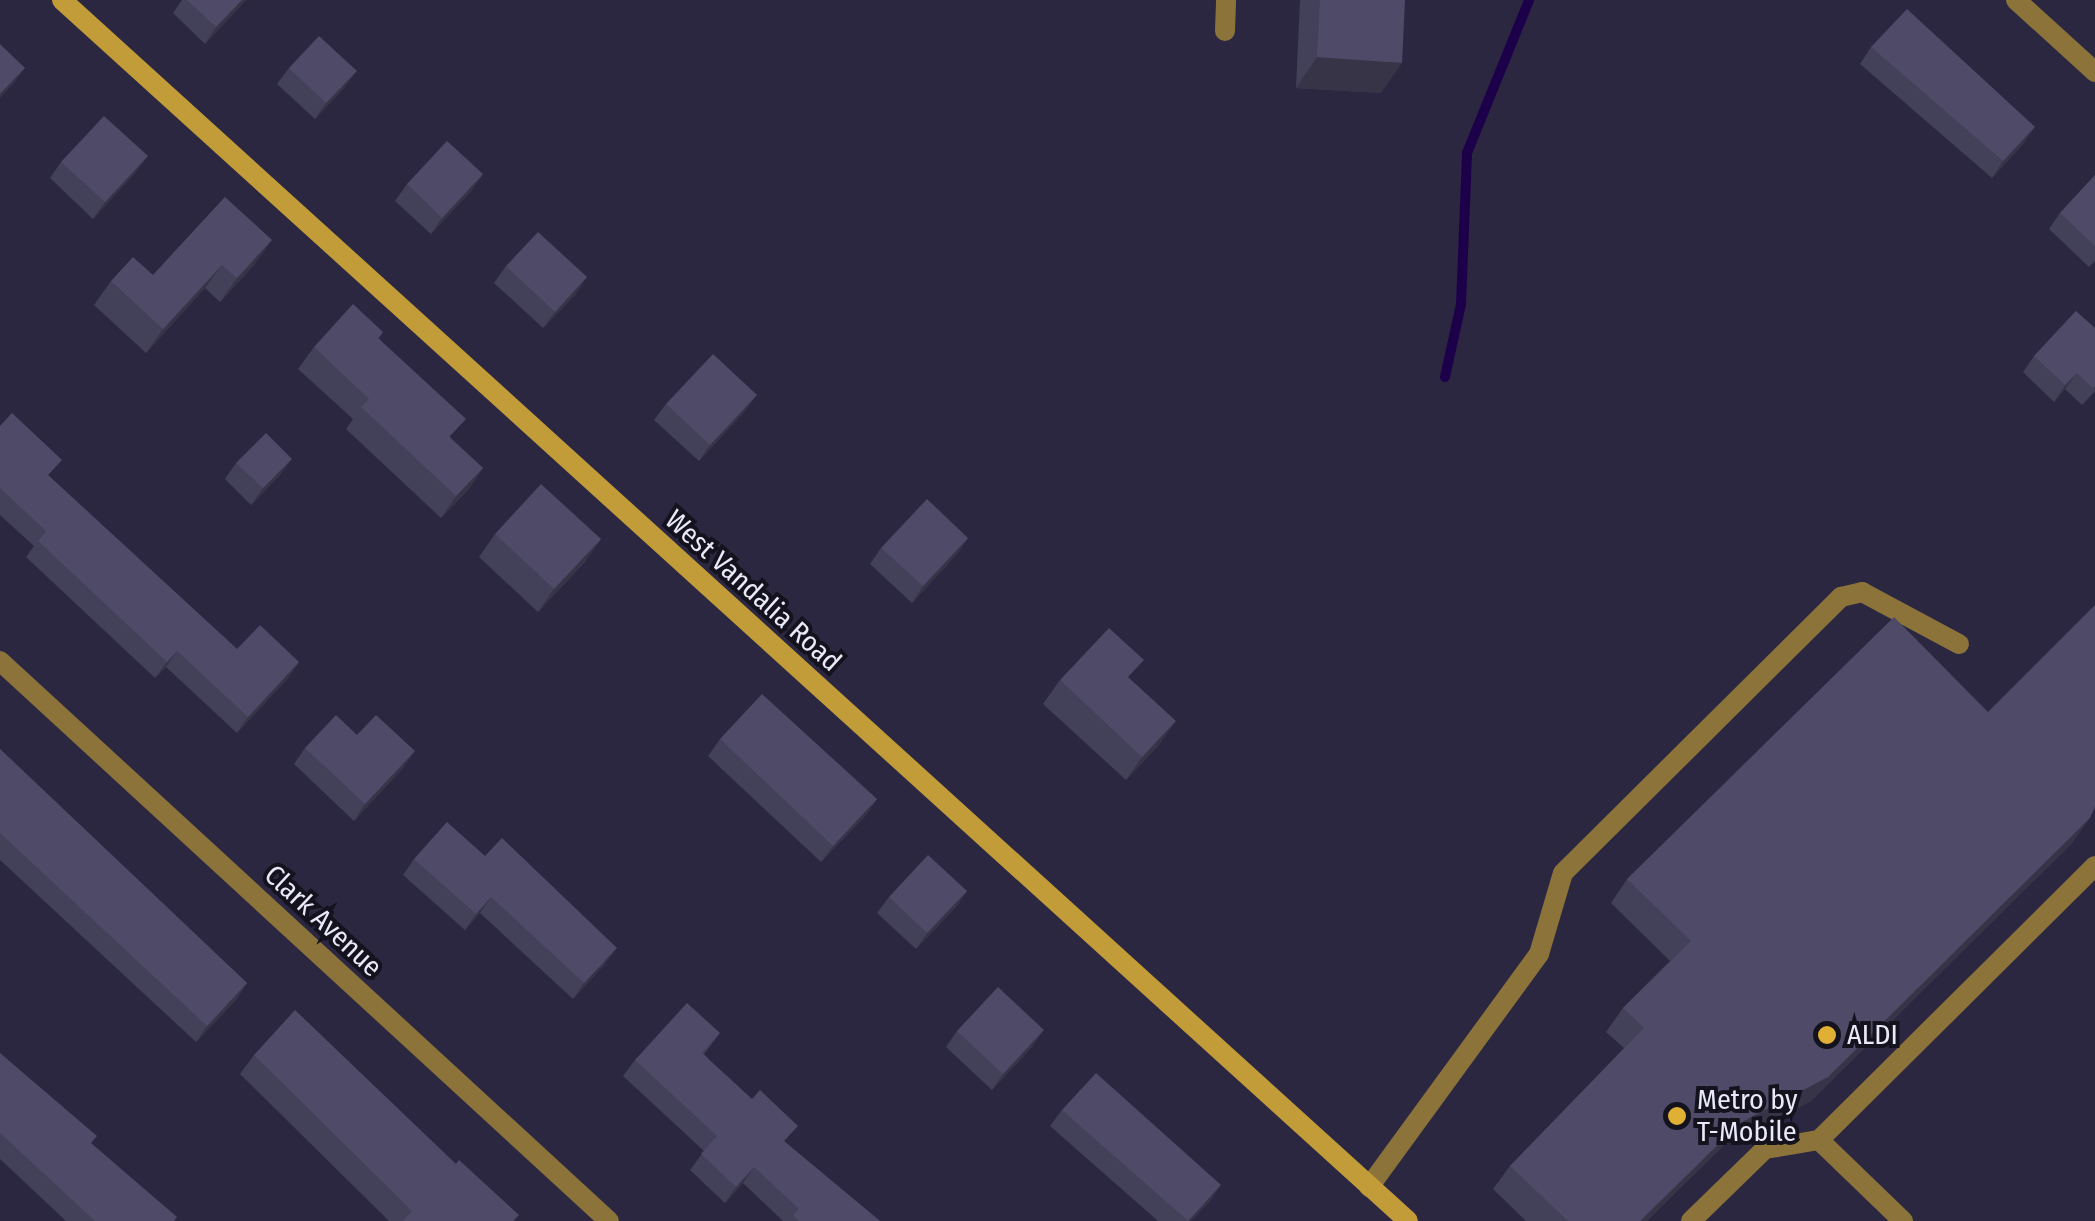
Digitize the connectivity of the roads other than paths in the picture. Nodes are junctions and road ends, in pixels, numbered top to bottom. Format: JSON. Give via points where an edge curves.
{"nodes":[{"id":1,"x":62,"y":0,"type":"edge"},
{"id":2,"x":1226,"y":0,"type":"edge"},
{"id":3,"x":2016,"y":0,"type":"edge"},
{"id":4,"x":1225,"y":31,"type":"dead end"},
{"id":5,"x":2095,"y":72,"type":"edge"},
{"id":6,"x":1959,"y":644,"type":"dead end"},
{"id":7,"x":0,"y":661,"type":"edge"},
{"id":8,"x":2095,"y":866,"type":"edge"},
{"id":9,"x":1819,"y":1140,"type":"junction"},
{"id":10,"x":1370,"y":1187,"type":"junction"},
{"id":11,"x":608,"y":1221,"type":"edge"},
{"id":12,"x":1408,"y":1221,"type":"edge"},
{"id":13,"x":1691,"y":1221,"type":"edge"},
{"id":14,"x":1903,"y":1221,"type":"edge"}],
"edges":[{"from":1,"to":10,"type":"main road","name":"West Vandalia Road"},
{"from":2,"to":4,"type":"street"},
{"from":3,"to":5,"type":"street"},
{"from":6,"to":10,"type":"street","via":[[1862,592],[1841,597],[1563,874],[1539,954]]},
{"from":7,"to":11,"type":"street","name":"Clark Avenue"},
{"from":8,"to":9,"type":"street"},
{"from":9,"to":13,"type":"street","via":[[1765,1150]]},
{"from":9,"to":14,"type":"street"},
{"from":10,"to":12,"type":"main road","name":"West Vandalia Road"}]}
